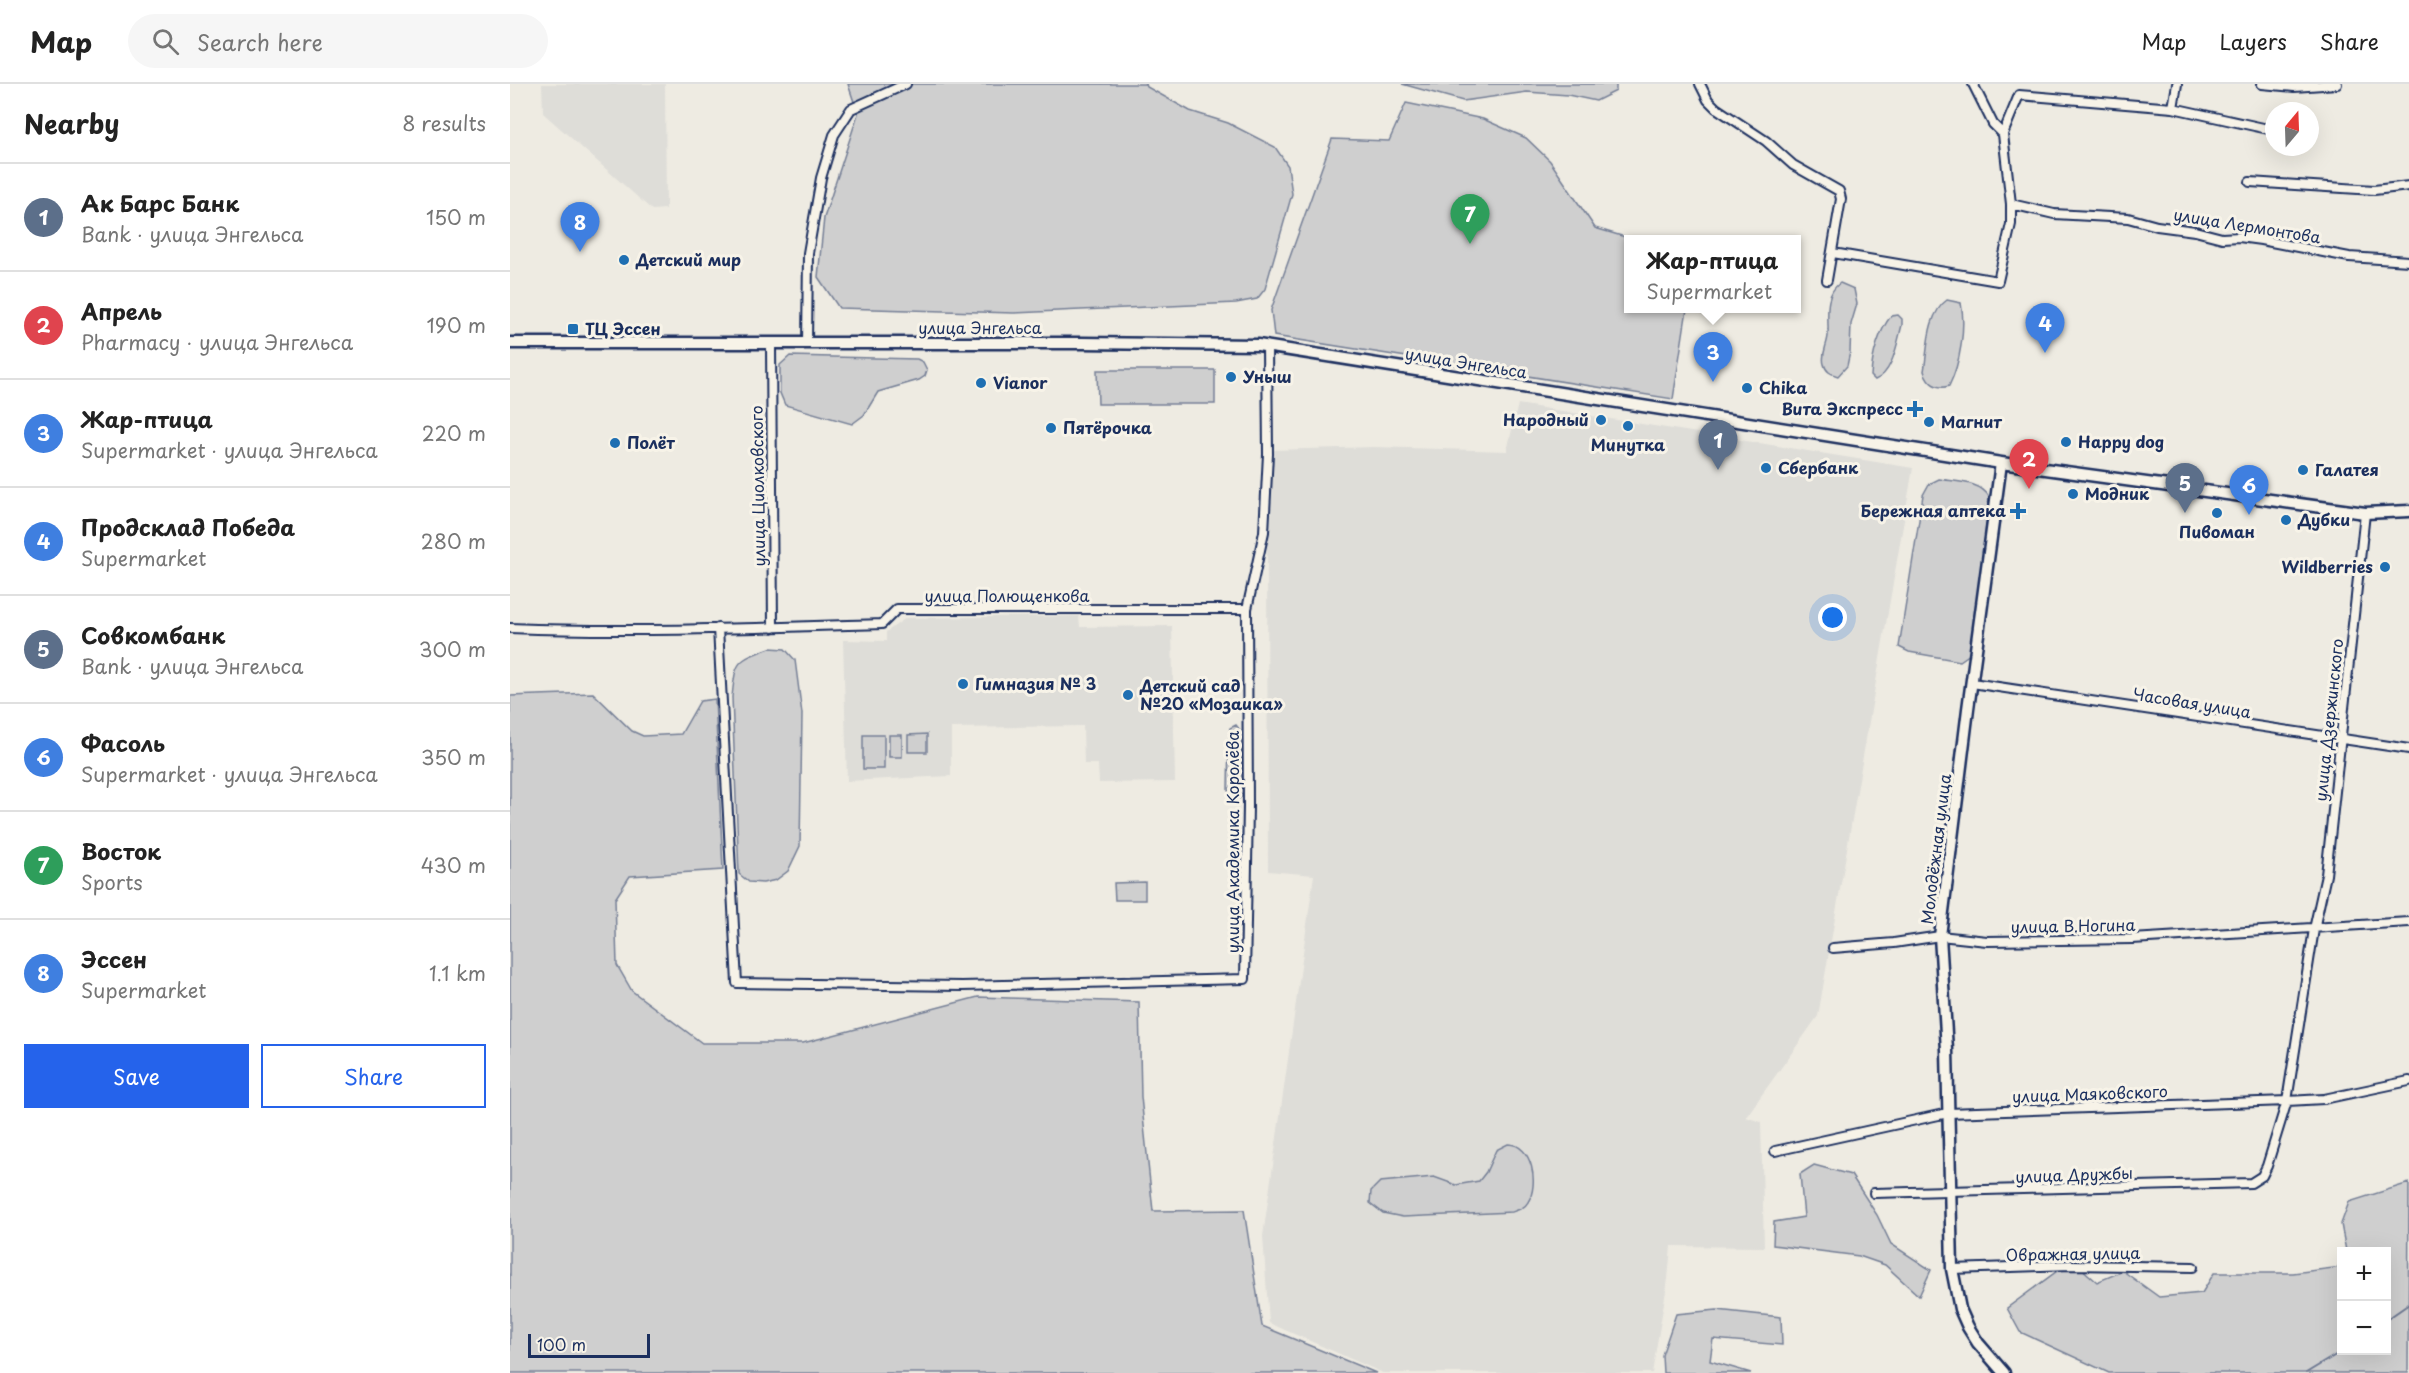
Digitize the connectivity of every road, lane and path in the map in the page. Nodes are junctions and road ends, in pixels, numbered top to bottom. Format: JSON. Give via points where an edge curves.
{"nodes":[{"id":1,"x":906,"y":84,"type":"edge"},
{"id":2,"x":1700,"y":84,"type":"edge"},
{"id":3,"x":1973,"y":84,"type":"edge"},
{"id":4,"x":2177,"y":84,"type":"edge"},
{"id":5,"x":2262,"y":84,"type":"edge"},
{"id":6,"x":2337,"y":84,"type":"edge"},
{"id":7,"x":2173,"y":108,"type":"junction"},
{"id":8,"x":2265,"y":128,"type":"edge"},
{"id":9,"x":2003,"y":134,"type":"junction"},
{"id":10,"x":2250,"y":182,"type":"dead end"},
{"id":11,"x":2409,"y":186,"type":"edge"},
{"id":12,"x":2011,"y":204,"type":"junction"},
{"id":13,"x":1833,"y":253,"type":"junction"},
{"id":14,"x":2409,"y":261,"type":"edge"},
{"id":15,"x":1827,"y":280,"type":"dead end"},
{"id":16,"x":510,"y":343,"type":"edge"},
{"id":17,"x":771,"y":344,"type":"junction"},
{"id":18,"x":807,"y":344,"type":"junction"},
{"id":19,"x":1267,"y":346,"type":"junction"},
{"id":20,"x":2001,"y":463,"type":"junction"},
{"id":21,"x":2409,"y":511,"type":"edge"},
{"id":22,"x":2365,"y":513,"type":"junction"},
{"id":23,"x":1246,"y":609,"type":"junction"},
{"id":24,"x":510,"y":628,"type":"edge"},
{"id":25,"x":718,"y":628,"type":"junction"},
{"id":26,"x":773,"y":628,"type":"junction"},
{"id":27,"x":1971,"y":683,"type":"junction"},
{"id":28,"x":2339,"y":739,"type":"junction"},
{"id":29,"x":2409,"y":749,"type":"edge"},
{"id":30,"x":2409,"y":922,"type":"edge"},
{"id":31,"x":2314,"y":929,"type":"junction"},
{"id":32,"x":1940,"y":936,"type":"junction"},
{"id":33,"x":1833,"y":948,"type":"dead end"},
{"id":34,"x":2409,"y":1081,"type":"edge"},
{"id":35,"x":2287,"y":1101,"type":"junction"},
{"id":36,"x":1948,"y":1113,"type":"junction"},
{"id":37,"x":1775,"y":1151,"type":"dead end"},
{"id":38,"x":2267,"y":1166,"type":"joint"},
{"id":39,"x":1949,"y":1192,"type":"junction"},
{"id":40,"x":1874,"y":1193,"type":"dead end"},
{"id":41,"x":2193,"y":1267,"type":"dead end"},
{"id":42,"x":1952,"y":1269,"type":"junction"},
{"id":43,"x":2004,"y":1373,"type":"edge"}],
"edges":[{"from":1,"to":18,"type":"street","via":[[851,109],[834,135],[821,178],[808,253]]},
{"from":2,"to":13,"type":"street","via":[[1716,108],[1767,141],[1793,165],[1839,191]]},
{"from":3,"to":9,"type":"street","via":[[1993,124]]},
{"from":4,"to":7,"type":"street"},
{"from":5,"to":6,"type":"street"},
{"from":7,"to":8,"type":"street"},
{"from":7,"to":9,"type":"street","via":[[2019,95]]},
{"from":9,"to":12,"type":"street"},
{"from":10,"to":11,"type":"street","via":[[2374,190]]},
{"from":12,"to":13,"type":"street","via":[[2011,224],[1998,281]]},
{"from":12,"to":14,"type":"street","name":"улица Лермонтова","via":[[2054,214],[2128,218],[2222,238],[2261,240],[2349,257]]},
{"from":13,"to":15,"type":"street"},
{"from":16,"to":17,"type":"main road","name":"улица Энгельса"},
{"from":17,"to":18,"type":"main road","name":"улица Энгельса"},
{"from":17,"to":26,"type":"street","name":"улица Циолковского"},
{"from":18,"to":19,"type":"main road","name":"улица Энгельса"},
{"from":19,"to":20,"type":"main road","name":"улица Энгельса"},
{"from":19,"to":23,"type":"street","name":"улица Академика Королёва","via":[[1264,532]]},
{"from":20,"to":22,"type":"main road","name":"улица Энгельса"},
{"from":20,"to":27,"type":"main road","name":"Молодёжная улица"},
{"from":21,"to":22,"type":"main road","name":"улица Энгельса"},
{"from":22,"to":28,"type":"street","name":"улица Дзержинского"},
{"from":23,"to":25,"type":"street","name":"улица Академика Королёва","via":[[1245,980],[962,986],[737,983]]},
{"from":23,"to":26,"type":"street","name":"улица Полющенкова","via":[[897,609],[882,624]]},
{"from":24,"to":25,"type":"street","name":"улица Полющенкова"},
{"from":25,"to":26,"type":"street","name":"улица Полющенкова"},
{"from":27,"to":28,"type":"street","name":"Часовая улица"},
{"from":27,"to":32,"type":"main road","name":"Молодёжная улица"},
{"from":28,"to":29,"type":"street","name":"Часовая улица"},
{"from":28,"to":31,"type":"street","name":"улица Дзержинского","via":[[2326,875]]},
{"from":30,"to":31,"type":"street","name":"улица В.Ногина"},
{"from":31,"to":32,"type":"street","name":"улица В.Ногина","via":[[2132,939],[1987,941]]},
{"from":31,"to":35,"type":"street","name":"улица Дзержинского"},
{"from":32,"to":33,"type":"street","name":"улица В.Ногина"},
{"from":32,"to":36,"type":"main road","name":"Молодёжная улица"},
{"from":34,"to":35,"type":"street","name":"улица Маяковского","via":[[2324,1099]]},
{"from":35,"to":36,"type":"street","name":"улица Маяковского"},
{"from":35,"to":38,"type":"street","name":"улица Дзержинского"},
{"from":36,"to":37,"type":"street","name":"улица Маяковского"},
{"from":36,"to":39,"type":"main road","name":"Молодёжная улица"},
{"from":38,"to":39,"type":"street","name":"улица Дружбы","via":[[2251,1184]]},
{"from":39,"to":40,"type":"street","name":"улица Дружбы"},
{"from":39,"to":42,"type":"main road","name":"Молодёжная улица"},
{"from":41,"to":42,"type":"street","name":"Овражная улица","via":[[2072,1265]]},
{"from":42,"to":43,"type":"main road","name":"Молодёжная улица","via":[[1968,1327]]}]}
